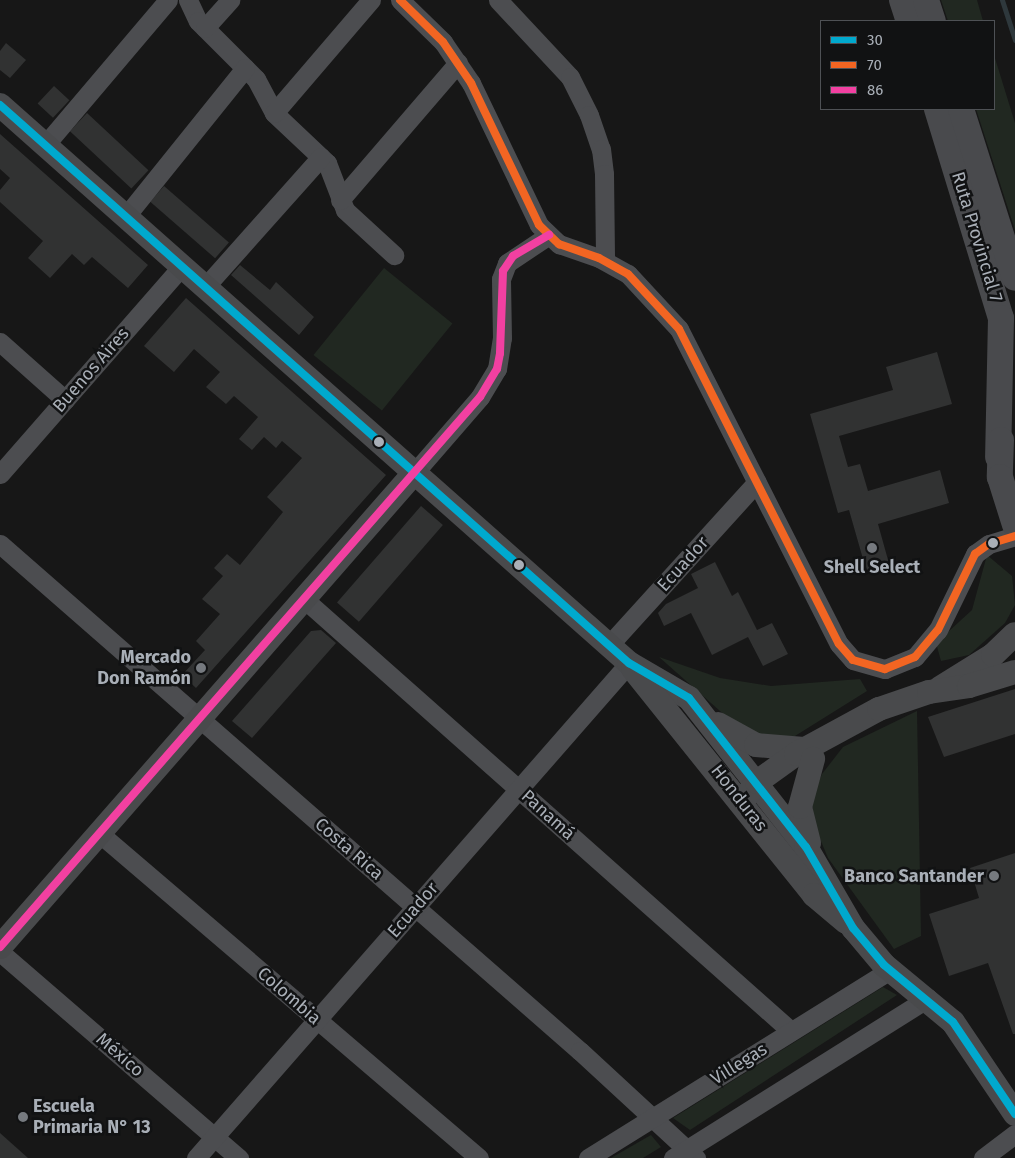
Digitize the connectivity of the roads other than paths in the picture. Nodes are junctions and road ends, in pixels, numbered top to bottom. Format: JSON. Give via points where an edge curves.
{"nodes":[{"id":1,"x":168,"y":0,"type":"edge"},
{"id":2,"x":188,"y":0,"type":"edge"},
{"id":3,"x":230,"y":0,"type":"edge"},
{"id":4,"x":371,"y":0,"type":"edge"},
{"id":5,"x":400,"y":0,"type":"edge"},
{"id":6,"x":498,"y":0,"type":"edge"},
{"id":7,"x":902,"y":0,"type":"edge"},
{"id":8,"x":926,"y":0,"type":"edge"},
{"id":9,"x":909,"y":20,"type":"edge"},
{"id":10,"x":933,"y":20,"type":"edge"},
{"id":11,"x":205,"y":28,"type":"junction"},
{"id":12,"x":458,"y":63,"type":"junction"},
{"id":13,"x":245,"y":68,"type":"junction"},
{"id":14,"x":0,"y":105,"type":"edge"},
{"id":15,"x":937,"y":110,"type":"edge"},
{"id":16,"x":961,"y":110,"type":"edge"},
{"id":17,"x":274,"y":113,"type":"junction"},
{"id":18,"x":45,"y":145,"type":"junction"},
{"id":19,"x":320,"y":157,"type":"junction"},
{"id":20,"x":340,"y":200,"type":"junction"},
{"id":21,"x":126,"y":216,"type":"junction"},
{"id":22,"x":548,"y":236,"type":"junction"},
{"id":23,"x":394,"y":255,"type":"dead end"},
{"id":24,"x":605,"y":260,"type":"junction"},
{"id":25,"x":182,"y":266,"type":"junction"},
{"id":26,"x":1015,"y":278,"type":"edge"},
{"id":27,"x":205,"y":287,"type":"junction"},
{"id":28,"x":0,"y":342,"type":"edge"},
{"id":29,"x":65,"y":400,"type":"junction"},
{"id":30,"x":1015,"y":419,"type":"edge"},
{"id":31,"x":998,"y":457,"type":"junction"},
{"id":32,"x":414,"y":472,"type":"junction"},
{"id":33,"x":0,"y":474,"type":"edge"},
{"id":34,"x":757,"y":482,"type":"junction"},
{"id":35,"x":1015,"y":525,"type":"edge"},
{"id":36,"x":1015,"y":536,"type":"edge"},
{"id":37,"x":0,"y":544,"type":"edge"},
{"id":38,"x":304,"y":599,"type":"junction"},
{"id":39,"x":1015,"y":634,"type":"edge"},
{"id":40,"x":609,"y":645,"type":"junction"},
{"id":41,"x":629,"y":663,"type":"junction"},
{"id":42,"x":1015,"y":672,"type":"edge"},
{"id":43,"x":939,"y":689,"type":"junction"},
{"id":44,"x":706,"y":717,"type":"junction"},
{"id":45,"x":200,"y":719,"type":"junction"},
{"id":46,"x":809,"y":754,"type":"junction"},
{"id":47,"x":761,"y":788,"type":"junction"},
{"id":48,"x":518,"y":789,"type":"junction"},
{"id":49,"x":743,"y":802,"type":"junction"},
{"id":50,"x":99,"y":833,"type":"junction"},
{"id":51,"x":816,"y":861,"type":"junction"},
{"id":52,"x":415,"y":907,"type":"junction"},
{"id":53,"x":853,"y":928,"type":"junction"},
{"id":54,"x":0,"y":947,"type":"edge"},
{"id":55,"x":0,"y":952,"type":"edge"},
{"id":56,"x":890,"y":970,"type":"junction"},
{"id":57,"x":928,"y":998,"type":"junction"},
{"id":58,"x":317,"y":1020,"type":"junction"},
{"id":59,"x":791,"y":1031,"type":"junction"},
{"id":60,"x":1015,"y":1114,"type":"edge"},
{"id":61,"x":653,"y":1117,"type":"junction"},
{"id":62,"x":1015,"y":1134,"type":"edge"},
{"id":63,"x":214,"y":1137,"type":"junction"},
{"id":64,"x":685,"y":1155,"type":"edge"},
{"id":65,"x":196,"y":1158,"type":"edge"},
{"id":66,"x":239,"y":1158,"type":"edge"},
{"id":67,"x":479,"y":1158,"type":"edge"},
{"id":68,"x":588,"y":1158,"type":"edge"},
{"id":69,"x":984,"y":1158,"type":"edge"}],
"edges":[{"from":1,"to":18,"type":"street"},
{"from":2,"to":11,"type":"street"},
{"from":3,"to":11,"type":"street"},
{"from":4,"to":17,"type":"street"},
{"from":5,"to":12,"type":"street"},
{"from":6,"to":24,"type":"street","via":[[570,77],[589,115],[601,149],[604,174]]},
{"from":7,"to":9,"type":"highway"},
{"from":8,"to":10,"type":"highway"},
{"from":11,"to":13,"type":"street"},
{"from":12,"to":20,"type":"street"},
{"from":12,"to":22,"type":"street","via":[[531,212]]},
{"from":13,"to":17,"type":"street","via":[[263,89]]},
{"from":13,"to":21,"type":"street"},
{"from":14,"to":18,"type":"main road","name":"Honduras"},
{"from":15,"to":31,"type":"highway","name":"Ruta Provincial 7","via":[[1001,318]]},
{"from":16,"to":26,"type":"highway","name":"Ruta Provincial 7"},
{"from":17,"to":19,"type":"street"},
{"from":18,"to":21,"type":"main road","name":"Honduras"},
{"from":19,"to":20,"type":"street","via":[[327,163]]},
{"from":19,"to":27,"type":"street"},
{"from":20,"to":23,"type":"street","via":[[345,210]]},
{"from":21,"to":25,"type":"main road","name":"Honduras"},
{"from":22,"to":24,"type":"street","via":[[569,250]]},
{"from":22,"to":32,"type":"street","via":[[507,263],[501,279],[502,338],[497,368],[480,397]]},
{"from":24,"to":34,"type":"street","via":[[642,287],[679,329]]},
{"from":25,"to":27,"type":"main road","name":"Honduras"},
{"from":25,"to":29,"type":"street","name":"Buenos Aires"},
{"from":27,"to":32,"type":"main road","name":"Honduras"},
{"from":28,"to":29,"type":"street"},
{"from":29,"to":33,"type":"street","name":"Buenos Aires"},
{"from":30,"to":31,"type":"highway","via":[[1003,435]]},
{"from":31,"to":35,"type":"highway"},
{"from":32,"to":38,"type":"main road"},
{"from":32,"to":40,"type":"main road","name":"Honduras"},
{"from":34,"to":36,"type":"street","via":[[839,644],[853,660],[874,668],[895,667],[915,657],[938,630],[976,554],[989,544]]},
{"from":34,"to":40,"type":"street","name":"Ecuador"},
{"from":37,"to":45,"type":"street","name":"Costa Rica"},
{"from":38,"to":45,"type":"main road"},
{"from":38,"to":48,"type":"street","name":"Panamá"},
{"from":39,"to":43,"type":"main road","via":[[994,655],[955,675]]},
{"from":40,"to":41,"type":"main road","name":"Honduras"},
{"from":41,"to":44,"type":"main road","name":"Honduras","via":[[681,691]]},
{"from":41,"to":48,"type":"street","name":"Ecuador"},
{"from":41,"to":49,"type":"main road","name":"Honduras"},
{"from":42,"to":43,"type":"main road","via":[[968,686]]},
{"from":43,"to":46,"type":"main road","via":[[879,709],[833,735]]},
{"from":44,"to":46,"type":"main road","via":[[756,744]]},
{"from":44,"to":47,"type":"main road","name":"Honduras"},
{"from":45,"to":50,"type":"main road"},
{"from":45,"to":52,"type":"street","name":"Costa Rica"},
{"from":46,"to":47,"type":"main road"},
{"from":46,"to":51,"type":"main road","via":[[800,807]]},
{"from":47,"to":49,"type":"main road"},
{"from":47,"to":51,"type":"main road","name":"Honduras"},
{"from":48,"to":52,"type":"street","name":"Ecuador"},
{"from":48,"to":59,"type":"street","name":"Panamá"},
{"from":49,"to":53,"type":"main road","name":"Honduras","via":[[814,894]]},
{"from":50,"to":54,"type":"main road"},
{"from":50,"to":58,"type":"street","name":"Colombia"},
{"from":51,"to":53,"type":"main road","name":"Honduras"},
{"from":52,"to":58,"type":"street","name":"Ecuador"},
{"from":52,"to":61,"type":"street","name":"Costa Rica"},
{"from":53,"to":56,"type":"main road","name":"Honduras"},
{"from":55,"to":63,"type":"street","name":"México"},
{"from":56,"to":57,"type":"main road","name":"Honduras"},
{"from":56,"to":59,"type":"street","name":"Villegas"},
{"from":57,"to":60,"type":"main road","name":"Honduras","via":[[957,1028]]},
{"from":57,"to":64,"type":"street"},
{"from":58,"to":63,"type":"street","name":"Ecuador"},
{"from":58,"to":67,"type":"street","name":"Colombia"},
{"from":59,"to":61,"type":"street","name":"Villegas"},
{"from":61,"to":64,"type":"street","name":"Costa Rica"},
{"from":61,"to":68,"type":"street","name":"Villegas"},
{"from":62,"to":69,"type":"street"},
{"from":63,"to":65,"type":"street","name":"Ecuador"},
{"from":63,"to":66,"type":"street","name":"México"}]}
